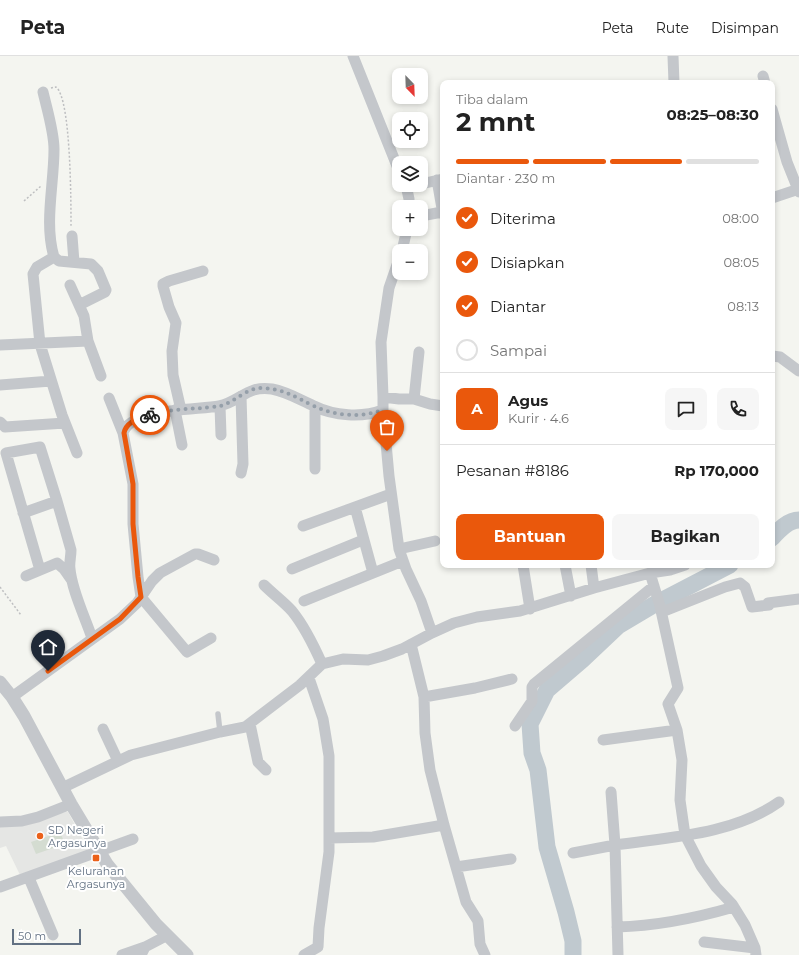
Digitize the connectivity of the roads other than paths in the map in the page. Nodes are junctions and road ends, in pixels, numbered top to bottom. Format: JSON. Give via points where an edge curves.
{"nodes":[{"id":1,"x":353,"y":56,"type":"edge"},
{"id":2,"x":673,"y":56,"type":"edge"},
{"id":3,"x":674,"y":80,"type":"edge"},
{"id":4,"x":43,"y":92,"type":"road end"},
{"id":5,"x":775,"y":120,"type":"edge"},
{"id":6,"x":393,"y":156,"type":"edge"},
{"id":7,"x":440,"y":179,"type":"edge"},
{"id":8,"x":428,"y":182,"type":"edge"},
{"id":9,"x":799,"y":190,"type":"edge"},
{"id":10,"x":775,"y":197,"type":"edge"},
{"id":11,"x":440,"y":213,"type":"edge"},
{"id":12,"x":428,"y":215,"type":"edge"},
{"id":13,"x":72,"y":236,"type":"road end"},
{"id":14,"x":54,"y":257,"type":"junction"},
{"id":15,"x":74,"y":262,"type":"junction"},
{"id":16,"x":203,"y":271,"type":"dead end"},
{"id":17,"x":392,"y":280,"type":"edge"},
{"id":18,"x":70,"y":285,"type":"dead end"},
{"id":19,"x":79,"y":305,"type":"junction"},
{"id":20,"x":88,"y":341,"type":"junction"},
{"id":21,"x":40,"y":344,"type":"junction"},
{"id":22,"x":0,"y":345,"type":"edge"},
{"id":23,"x":419,"y":352,"type":"dead end"},
{"id":24,"x":775,"y":356,"type":"edge"},
{"id":25,"x":799,"y":371,"type":"edge"},
{"id":26,"x":101,"y":376,"type":"dead end"},
{"id":27,"x":51,"y":381,"type":"junction"},
{"id":28,"x":0,"y":385,"type":"edge"},
{"id":29,"x":240,"y":396,"type":"junction"},
{"id":30,"x":383,"y":397,"type":"junction"},
{"id":31,"x":109,"y":398,"type":"dead end"},
{"id":32,"x":414,"y":399,"type":"junction"},
{"id":33,"x":220,"y":406,"type":"junction"},
{"id":34,"x":440,"y":406,"type":"edge"},
{"id":35,"x":315,"y":407,"type":"junction"},
{"id":36,"x":178,"y":410,"type":"junction"},
{"id":37,"x":382,"y":410,"type":"junction"},
{"id":38,"x":0,"y":422,"type":"edge"},
{"id":39,"x":64,"y":422,"type":"junction"},
{"id":40,"x":124,"y":433,"type":"junction"},
{"id":41,"x":221,"y":435,"type":"dead end"},
{"id":42,"x":182,"y":444,"type":"dead end"},
{"id":43,"x":77,"y":453,"type":"dead end"},
{"id":44,"x":315,"y":469,"type":"dead end"},
{"id":45,"x":242,"y":473,"type":"dead end"},
{"id":46,"x":391,"y":494,"type":"junction"},
{"id":47,"x":57,"y":501,"type":"junction"},
{"id":48,"x":355,"y":507,"type":"junction"},
{"id":49,"x":23,"y":513,"type":"junction"},
{"id":50,"x":303,"y":526,"type":"dead end"},
{"id":51,"x":364,"y":540,"type":"junction"},
{"id":52,"x":434,"y":541,"type":"dead end"},
{"id":53,"x":399,"y":549,"type":"junction"},
{"id":54,"x":214,"y":560,"type":"dead end"},
{"id":55,"x":403,"y":560,"type":"junction"},
{"id":56,"x":523,"y":568,"type":"edge"},
{"id":57,"x":566,"y":568,"type":"edge"},
{"id":58,"x":591,"y":568,"type":"edge"},
{"id":59,"x":676,"y":568,"type":"edge"},
{"id":60,"x":292,"y":569,"type":"dead end"},
{"id":61,"x":40,"y":570,"type":"junction"},
{"id":62,"x":373,"y":573,"type":"junction"},
{"id":63,"x":650,"y":573,"type":"junction"},
{"id":64,"x":26,"y":576,"type":"dead end"},
{"id":65,"x":71,"y":579,"type":"junction"},
{"id":66,"x":264,"y":585,"type":"dead end"},
{"id":67,"x":594,"y":588,"type":"junction"},
{"id":68,"x":655,"y":588,"type":"junction"},
{"id":69,"x":571,"y":596,"type":"junction"},
{"id":70,"x":141,"y":597,"type":"junction"},
{"id":71,"x":799,"y":599,"type":"edge"},
{"id":72,"x":304,"y":601,"type":"dead end"},
{"id":73,"x":530,"y":609,"type":"junction"},
{"id":74,"x":661,"y":609,"type":"junction"},
{"id":75,"x":432,"y":633,"type":"junction"},
{"id":76,"x":92,"y":638,"type":"junction"},
{"id":77,"x":211,"y":638,"type":"dead end"},
{"id":78,"x":411,"y":644,"type":"junction"},
{"id":79,"x":322,"y":664,"type":"junction"},
{"id":80,"x":308,"y":678,"type":"junction"},
{"id":81,"x":512,"y":679,"type":"dead end"},
{"id":82,"x":0,"y":682,"type":"edge"},
{"id":83,"x":12,"y":697,"type":"junction"},
{"id":84,"x":424,"y":697,"type":"junction"},
{"id":85,"x":218,"y":714,"type":"dead end"},
{"id":86,"x":250,"y":724,"type":"junction"},
{"id":87,"x":515,"y":726,"type":"dead end"},
{"id":88,"x":103,"y":729,"type":"dead end"},
{"id":89,"x":677,"y":730,"type":"junction"},
{"id":90,"x":220,"y":732,"type":"junction"},
{"id":91,"x":603,"y":740,"type":"dead end"},
{"id":92,"x":118,"y":761,"type":"junction"},
{"id":93,"x":266,"y":770,"type":"dead end"},
{"id":94,"x":62,"y":788,"type":"junction"},
{"id":95,"x":611,"y":792,"type":"dead end"},
{"id":96,"x":779,"y":802,"type":"dead end"},
{"id":97,"x":71,"y":804,"type":"junction"},
{"id":98,"x":0,"y":822,"type":"edge"},
{"id":99,"x":444,"y":825,"type":"junction"},
{"id":100,"x":685,"y":835,"type":"junction"},
{"id":101,"x":328,"y":838,"type":"junction"},
{"id":102,"x":133,"y":839,"type":"dead end"},
{"id":103,"x":615,"y":845,"type":"junction"},
{"id":104,"x":99,"y":852,"type":"junction"},
{"id":105,"x":573,"y":853,"type":"dead end"},
{"id":106,"x":511,"y":858,"type":"dead end"},
{"id":107,"x":456,"y":867,"type":"junction"},
{"id":108,"x":29,"y":878,"type":"junction"},
{"id":109,"x":0,"y":887,"type":"edge"},
{"id":110,"x":734,"y":907,"type":"junction"},
{"id":111,"x":617,"y":927,"type":"junction"},
{"id":112,"x":53,"y":935,"type":"dead end"},
{"id":113,"x":166,"y":936,"type":"junction"},
{"id":114,"x":704,"y":942,"type":"dead end"},
{"id":115,"x":143,"y":951,"type":"edge"},
{"id":116,"x":319,"y":951,"type":"edge"},
{"id":117,"x":755,"y":952,"type":"edge"},
{"id":118,"x":122,"y":955,"type":"edge"},
{"id":119,"x":187,"y":955,"type":"edge"},
{"id":120,"x":304,"y":955,"type":"edge"},
{"id":121,"x":485,"y":955,"type":"edge"},
{"id":122,"x":618,"y":955,"type":"edge"}],
"edges":[{"from":1,"to":6,"type":"street"},
{"from":2,"to":3,"type":"street"},
{"from":4,"to":14,"type":"street","via":[[54,147],[50,233]]},
{"from":5,"to":9,"type":"street","via":[[787,162]]},
{"from":7,"to":8,"type":"street"},
{"from":9,"to":10,"type":"street"},
{"from":11,"to":12,"type":"street"},
{"from":13,"to":15,"type":"street"},
{"from":14,"to":15,"type":"street","via":[[59,261]]},
{"from":14,"to":21,"type":"street","via":[[37,267],[33,274]]},
{"from":15,"to":19,"type":"street","via":[[88,263],[95,267],[106,290]]},
{"from":16,"to":36,"type":"street","via":[[163,284],[176,324],[172,351]]},
{"from":17,"to":30,"type":"street","via":[[381,342]]},
{"from":18,"to":19,"type":"street"},
{"from":19,"to":20,"type":"street"},
{"from":20,"to":21,"type":"street"},
{"from":20,"to":26,"type":"street"},
{"from":21,"to":22,"type":"street"},
{"from":21,"to":27,"type":"street"},
{"from":23,"to":32,"type":"street"},
{"from":24,"to":25,"type":"street","via":[[780,357]]},
{"from":27,"to":28,"type":"street"},
{"from":27,"to":39,"type":"street"},
{"from":29,"to":33,"type":"street"},
{"from":29,"to":35,"type":"street","via":[[260,388],[272,389],[296,396]]},
{"from":29,"to":45,"type":"street"},
{"from":30,"to":32,"type":"street"},
{"from":30,"to":37,"type":"street"},
{"from":31,"to":40,"type":"street"},
{"from":32,"to":34,"type":"street"},
{"from":33,"to":36,"type":"street"},
{"from":33,"to":41,"type":"street"},
{"from":35,"to":37,"type":"street","via":[[349,414],[371,414]]},
{"from":35,"to":44,"type":"street"},
{"from":36,"to":40,"type":"street","via":[[135,420],[124,429]]},
{"from":36,"to":42,"type":"street"},
{"from":37,"to":46,"type":"street"},
{"from":38,"to":39,"type":"street","via":[[5,427]]},
{"from":39,"to":43,"type":"street"},
{"from":40,"to":70,"type":"street","via":[[133,484],[133,524]]},
{"from":46,"to":48,"type":"street"},
{"from":46,"to":53,"type":"street"},
{"from":47,"to":49,"type":"street"},
{"from":47,"to":49,"type":"street","via":[[40,447],[6,453]]},
{"from":47,"to":65,"type":"street","via":[[70,550]]},
{"from":48,"to":50,"type":"street"},
{"from":48,"to":51,"type":"street"},
{"from":49,"to":61,"type":"street"},
{"from":51,"to":60,"type":"street"},
{"from":51,"to":62,"type":"street"},
{"from":52,"to":53,"type":"street"},
{"from":53,"to":55,"type":"street"},
{"from":54,"to":70,"type":"street","via":[[198,554],[188,557],[156,576]]},
{"from":55,"to":62,"type":"street"},
{"from":55,"to":75,"type":"street"},
{"from":56,"to":73,"type":"street"},
{"from":57,"to":69,"type":"street"},
{"from":58,"to":67,"type":"street"},
{"from":59,"to":63,"type":"street"},
{"from":61,"to":64,"type":"street"},
{"from":61,"to":65,"type":"street","via":[[57,563]]},
{"from":62,"to":72,"type":"street"},
{"from":63,"to":67,"type":"street"},
{"from":63,"to":68,"type":"street"},
{"from":65,"to":76,"type":"street"},
{"from":66,"to":79,"type":"street","via":[[299,620]]},
{"from":67,"to":69,"type":"street"},
{"from":68,"to":74,"type":"street"},
{"from":68,"to":87,"type":"street","via":[[534,684],[532,701]]},
{"from":69,"to":73,"type":"street"},
{"from":70,"to":76,"type":"street","via":[[120,619]]},
{"from":70,"to":77,"type":"street","via":[[187,652]]},
{"from":71,"to":74,"type":"street","via":[[752,607],[744,585],[740,583]]},
{"from":73,"to":75,"type":"street","via":[[464,620]]},
{"from":74,"to":89,"type":"street","via":[[678,688],[668,704]]},
{"from":75,"to":78,"type":"street"},
{"from":76,"to":83,"type":"street"},
{"from":78,"to":79,"type":"street","via":[[372,659],[343,659]]},
{"from":78,"to":84,"type":"street"},
{"from":79,"to":80,"type":"street"},
{"from":80,"to":86,"type":"street"},
{"from":80,"to":101,"type":"street","via":[[324,719],[329,756]]},
{"from":81,"to":84,"type":"street"},
{"from":82,"to":83,"type":"street"},
{"from":83,"to":94,"type":"street"},
{"from":84,"to":99,"type":"street","via":[[430,770]]},
{"from":85,"to":90,"type":"lane"},
{"from":86,"to":90,"type":"street","via":[[241,729]]},
{"from":86,"to":93,"type":"street","via":[[258,762]]},
{"from":88,"to":92,"type":"street"},
{"from":89,"to":91,"type":"street"},
{"from":89,"to":100,"type":"street","via":[[682,760],[680,800]]},
{"from":90,"to":92,"type":"street","via":[[131,755]]},
{"from":92,"to":94,"type":"street"},
{"from":94,"to":97,"type":"street"},
{"from":95,"to":103,"type":"street"},
{"from":96,"to":100,"type":"street","via":[[750,819],[730,826]]},
{"from":97,"to":98,"type":"street","via":[[38,817]]},
{"from":97,"to":104,"type":"street"},
{"from":99,"to":101,"type":"street","via":[[373,837]]},
{"from":99,"to":107,"type":"street"},
{"from":100,"to":103,"type":"street"},
{"from":100,"to":110,"type":"street","via":[[701,866]]},
{"from":101,"to":116,"type":"street"},
{"from":102,"to":104,"type":"street"},
{"from":103,"to":105,"type":"street"},
{"from":103,"to":111,"type":"street"},
{"from":104,"to":108,"type":"street"},
{"from":104,"to":113,"type":"street","via":[[113,873]]},
{"from":106,"to":107,"type":"street"},
{"from":107,"to":121,"type":"street","via":[[466,902],[478,921],[480,946]]},
{"from":108,"to":109,"type":"street"},
{"from":108,"to":112,"type":"street"},
{"from":110,"to":111,"type":"street","via":[[671,922]]},
{"from":110,"to":117,"type":"street","via":[[745,925]]},
{"from":111,"to":122,"type":"street"},
{"from":113,"to":115,"type":"street"},
{"from":113,"to":119,"type":"street"},
{"from":114,"to":117,"type":"street"},
{"from":115,"to":118,"type":"street"},
{"from":116,"to":120,"type":"street"}]}
